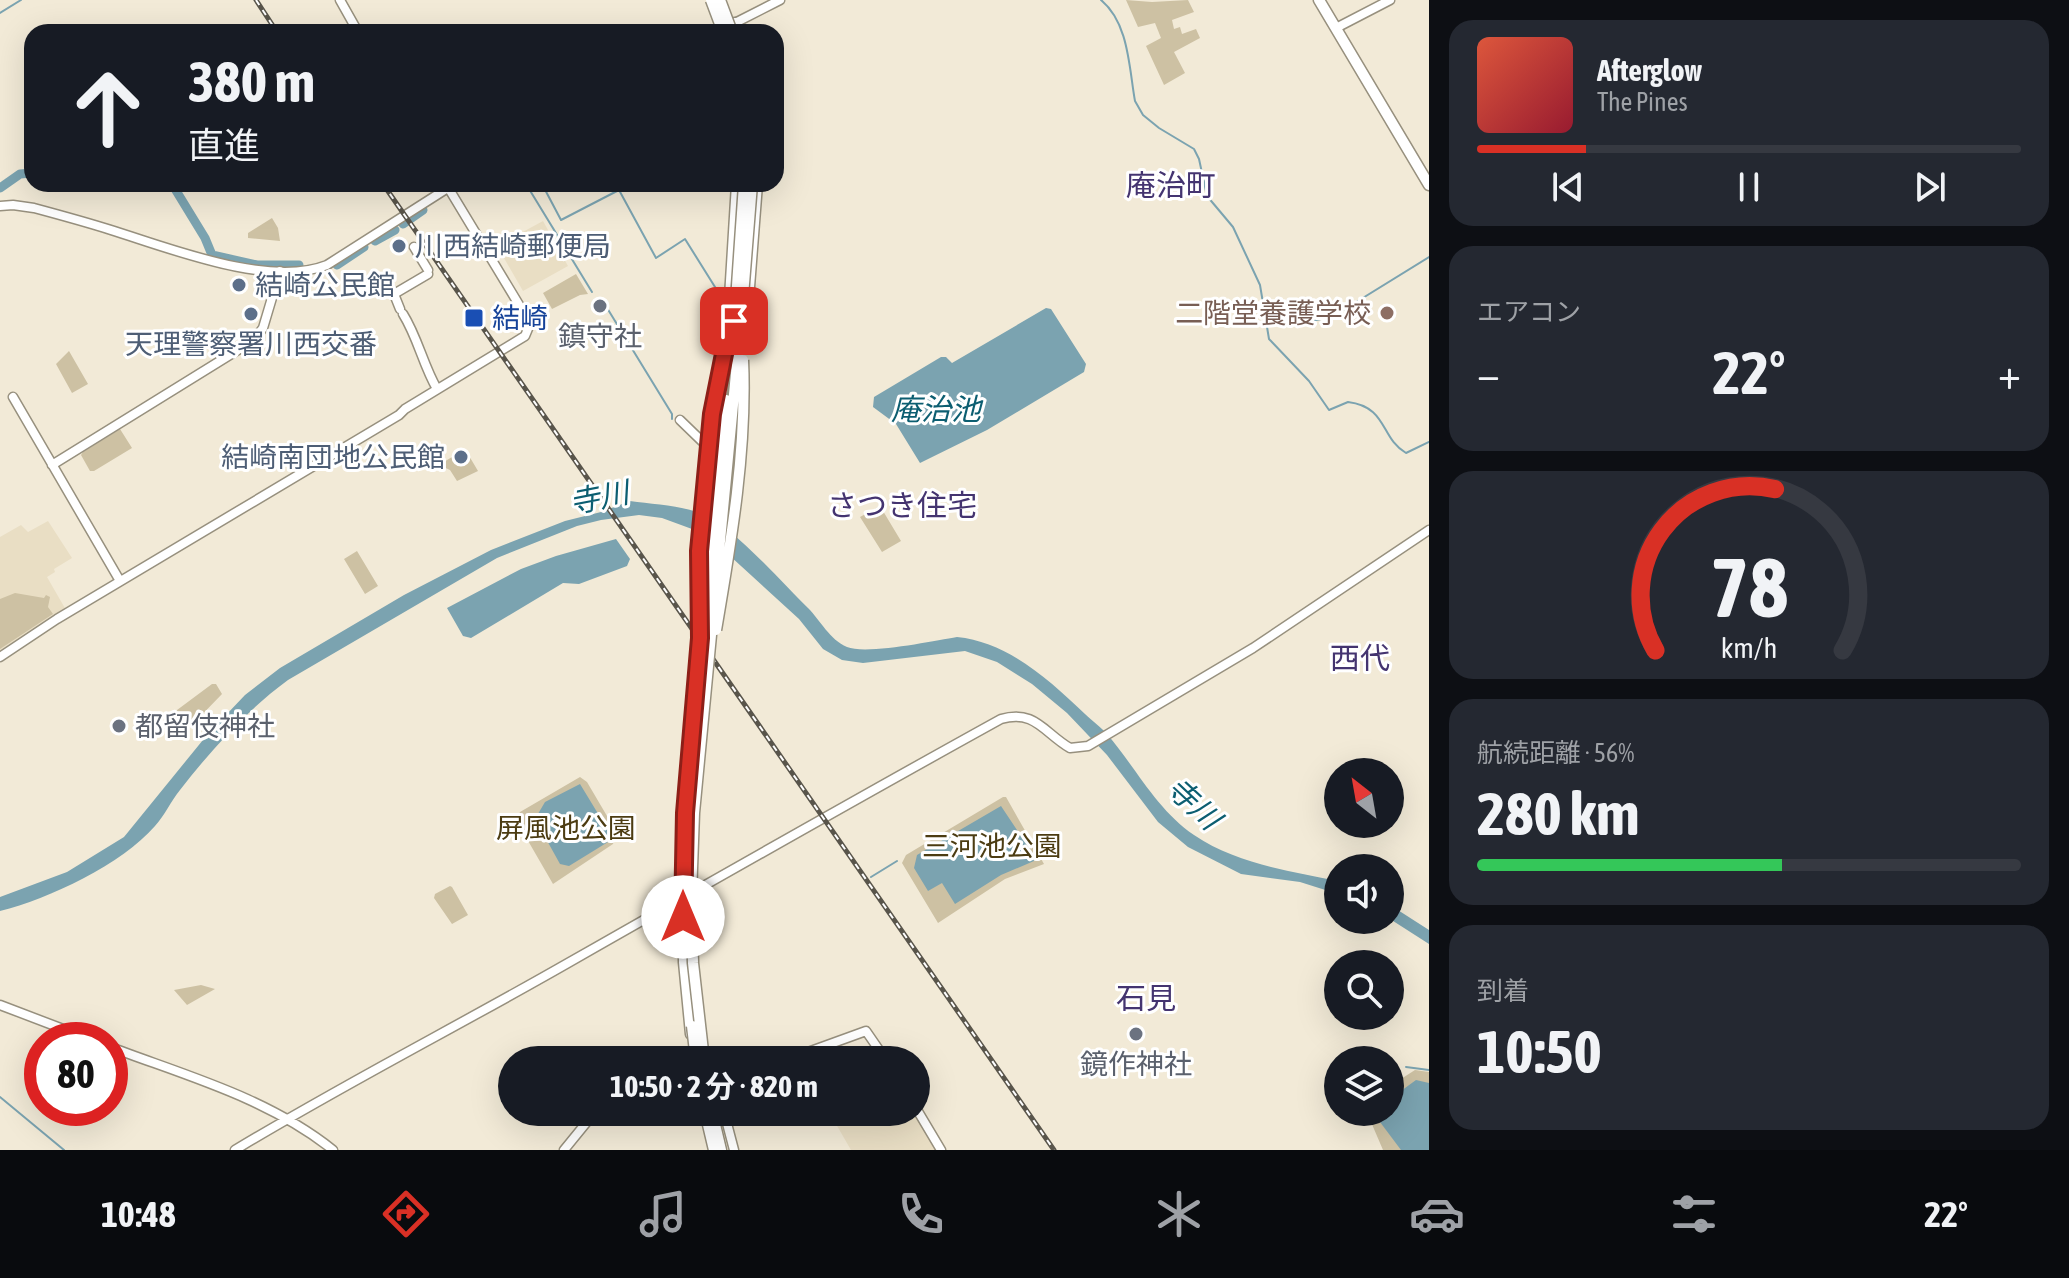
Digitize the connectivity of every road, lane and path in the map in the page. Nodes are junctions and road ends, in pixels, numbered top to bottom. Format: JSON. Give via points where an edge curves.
{"nodes":[{"id":1,"x":340,"y":0,"type":"edge"},
{"id":2,"x":711,"y":0,"type":"edge"},
{"id":3,"x":720,"y":0,"type":"edge"},
{"id":4,"x":780,"y":0,"type":"edge"},
{"id":5,"x":1319,"y":0,"type":"edge"},
{"id":6,"x":1390,"y":0,"type":"edge"},
{"id":7,"x":354,"y":24,"type":"edge"},
{"id":8,"x":718,"y":24,"type":"edge"},
{"id":9,"x":732,"y":24,"type":"edge"},
{"id":10,"x":743,"y":24,"type":"edge"},
{"id":11,"x":1336,"y":28,"type":"junction"},
{"id":12,"x":1429,"y":185,"type":"edge"},
{"id":13,"x":438,"y":192,"type":"edge"},
{"id":14,"x":453,"y":192,"type":"edge"},
{"id":15,"x":737,"y":192,"type":"edge"},
{"id":16,"x":744,"y":192,"type":"edge"},
{"id":17,"x":754,"y":192,"type":"edge"},
{"id":18,"x":755,"y":192,"type":"edge"},
{"id":19,"x":0,"y":206,"type":"edge"},
{"id":20,"x":414,"y":247,"type":"dead end"},
{"id":21,"x":280,"y":271,"type":"junction"},
{"id":22,"x":738,"y":321,"type":"junction"},
{"id":23,"x":437,"y":389,"type":"junction"},
{"id":24,"x":13,"y":397,"type":"dead end"},
{"id":25,"x":680,"y":420,"type":"dead end"},
{"id":26,"x":52,"y":465,"type":"junction"},
{"id":27,"x":741,"y":495,"type":"dead end"},
{"id":28,"x":1429,"y":530,"type":"edge"},
{"id":29,"x":120,"y":581,"type":"junction"},
{"id":30,"x":700,"y":638,"type":"junction"},
{"id":31,"x":0,"y":657,"type":"edge"},
{"id":32,"x":707,"y":680,"type":"junction"},
{"id":33,"x":696,"y":748,"type":"junction"},
{"id":34,"x":688,"y":893,"type":"junction"},
{"id":35,"x":0,"y":1005,"type":"edge"},
{"id":36,"x":45,"y":1022,"type":"edge"},
{"id":37,"x":694,"y":1046,"type":"edge"},
{"id":38,"x":695,"y":1046,"type":"edge"},
{"id":39,"x":702,"y":1046,"type":"edge"},
{"id":40,"x":703,"y":1046,"type":"edge"},
{"id":41,"x":825,"y":1046,"type":"edge"},
{"id":42,"x":876,"y":1046,"type":"edge"},
{"id":43,"x":128,"y":1054,"type":"edge"},
{"id":44,"x":288,"y":1118,"type":"junction"},
{"id":45,"x":584,"y":1126,"type":"edge"},
{"id":46,"x":707,"y":1126,"type":"edge"},
{"id":47,"x":716,"y":1126,"type":"edge"},
{"id":48,"x":728,"y":1126,"type":"edge"},
{"id":49,"x":927,"y":1126,"type":"edge"},
{"id":50,"x":235,"y":1150,"type":"edge"},
{"id":51,"x":333,"y":1150,"type":"edge"},
{"id":52,"x":564,"y":1150,"type":"edge"},
{"id":53,"x":713,"y":1150,"type":"edge"},
{"id":54,"x":722,"y":1150,"type":"edge"},
{"id":55,"x":734,"y":1150,"type":"edge"},
{"id":56,"x":941,"y":1150,"type":"edge"}],
"edges":[{"from":1,"to":7,"type":"street"},
{"from":2,"to":8,"type":"highway","bridge":true},
{"from":3,"to":9,"type":"highway","bridge":true},
{"from":4,"to":10,"type":"street"},
{"from":5,"to":11,"type":"highway"},
{"from":6,"to":11,"type":"street"},
{"from":11,"to":12,"type":"highway"},
{"from":13,"to":21,"type":"street","via":[[327,265]]},
{"from":14,"to":23,"type":"street","via":[[530,324],[525,336]]},
{"from":15,"to":30,"type":"highway","bridge":true},
{"from":16,"to":22,"type":"highway","bridge":true},
{"from":17,"to":22,"type":"highway","bridge":true},
{"from":18,"to":32,"type":"highway","bridge":true},
{"from":19,"to":21,"type":"street","via":[[34,208],[192,256]]},
{"from":20,"to":23,"type":"street","via":[[428,272],[394,294]]},
{"from":21,"to":26,"type":"street","via":[[263,328],[254,340]]},
{"from":22,"to":30,"type":"highway","bridge":true,"via":[[727,339],[712,414],[698,565]]},
{"from":22,"to":32,"type":"highway","bridge":true,"via":[[744,376],[735,493]]},
{"from":22,"to":38,"type":"highway","bridge":true,"via":[[686,813],[686,949]]},
{"from":22,"to":39,"type":"highway","bridge":true,"via":[[694,813],[693,963]]},
{"from":23,"to":29,"type":"street"},
{"from":24,"to":26,"type":"street"},
{"from":25,"to":27,"type":"street","via":[[713,452]]},
{"from":26,"to":29,"type":"street"},
{"from":28,"to":34,"type":"street","via":[[1263,641],[1090,745],[1070,748],[1028,717],[1001,719]]},
{"from":29,"to":31,"type":"street"},
{"from":30,"to":33,"type":"highway","bridge":true},
{"from":32,"to":33,"type":"highway","bridge":true},
{"from":33,"to":34,"type":"highway","via":[[685,813]]},
{"from":34,"to":37,"type":"highway","via":[[684,962]]},
{"from":34,"to":40,"type":"highway"},
{"from":34,"to":44,"type":"street"},
{"from":35,"to":36,"type":"street"},
{"from":41,"to":42,"type":"street","via":[[866,1031]]},
{"from":43,"to":44,"type":"street"},
{"from":44,"to":50,"type":"street"},
{"from":44,"to":51,"type":"street"},
{"from":45,"to":52,"type":"street"},
{"from":46,"to":53,"type":"highway"},
{"from":47,"to":54,"type":"highway"},
{"from":48,"to":55,"type":"street"},
{"from":49,"to":56,"type":"street"}]}
